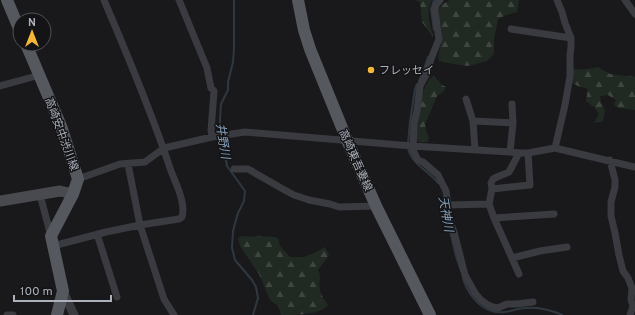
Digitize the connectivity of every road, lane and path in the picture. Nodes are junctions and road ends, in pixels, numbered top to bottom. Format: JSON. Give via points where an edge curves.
{"nodes":[{"id":1,"x":7,"y":0,"type":"edge"},
{"id":2,"x":104,"y":0,"type":"edge"},
{"id":3,"x":179,"y":0,"type":"edge"},
{"id":4,"x":298,"y":0,"type":"edge"},
{"id":5,"x":440,"y":0,"type":"edge"},
{"id":6,"x":557,"y":0,"type":"edge"},
{"id":7,"x":625,"y":0,"type":"edge"},
{"id":8,"x":12,"y":12,"type":"edge"},
{"id":9,"x":635,"y":14,"type":"edge"},
{"id":10,"x":511,"y":29,"type":"dead end"},
{"id":11,"x":571,"y":38,"type":"junction"},
{"id":12,"x":30,"y":52,"type":"edge"},
{"id":13,"x":40,"y":75,"type":"junction"},
{"id":14,"x":0,"y":86,"type":"edge"},
{"id":15,"x":466,"y":99,"type":"dead end"},
{"id":16,"x":512,"y":104,"type":"dead end"},
{"id":17,"x":473,"y":121,"type":"junction"},
{"id":18,"x":513,"y":123,"type":"junction"},
{"id":19,"x":215,"y":137,"type":"junction"},
{"id":20,"x":347,"y":140,"type":"junction"},
{"id":21,"x":413,"y":146,"type":"junction"},
{"id":22,"x":164,"y":148,"type":"junction"},
{"id":23,"x":555,"y":148,"type":"junction"},
{"id":24,"x":475,"y":150,"type":"junction"},
{"id":25,"x":510,"y":152,"type":"junction"},
{"id":26,"x":519,"y":153,"type":"junction"},
{"id":27,"x":528,"y":153,"type":"junction"},
{"id":28,"x":610,"y":160,"type":"junction"},
{"id":29,"x":128,"y":164,"type":"junction"},
{"id":30,"x":635,"y":166,"type":"edge"},
{"id":31,"x":234,"y":169,"type":"dead end"},
{"id":32,"x":78,"y":179,"type":"junction"},
{"id":33,"x":492,"y":189,"type":"junction"},
{"id":34,"x":40,"y":194,"type":"junction"},
{"id":35,"x":73,"y":194,"type":"junction"},
{"id":36,"x":0,"y":201,"type":"edge"},
{"id":37,"x":489,"y":204,"type":"junction"},
{"id":38,"x":448,"y":205,"type":"junction"},
{"id":39,"x":376,"y":206,"type":"junction"},
{"id":40,"x":554,"y":214,"type":"dead end"},
{"id":41,"x":494,"y":218,"type":"junction"},
{"id":42,"x":140,"y":225,"type":"junction"},
{"id":43,"x":97,"y":234,"type":"junction"},
{"id":44,"x":52,"y":241,"type":"junction"},
{"id":45,"x":567,"y":247,"type":"dead end"},
{"id":46,"x":512,"y":258,"type":"junction"},
{"id":47,"x":519,"y":274,"type":"dead end"},
{"id":48,"x":64,"y":291,"type":"junction"},
{"id":49,"x":117,"y":297,"type":"dead end"},
{"id":50,"x":533,"y":302,"type":"dead end"},
{"id":51,"x":7,"y":315,"type":"edge"},
{"id":52,"x":13,"y":315,"type":"edge"},
{"id":53,"x":55,"y":315,"type":"edge"},
{"id":54,"x":74,"y":315,"type":"edge"},
{"id":55,"x":174,"y":315,"type":"edge"},
{"id":56,"x":430,"y":315,"type":"edge"},
{"id":57,"x":630,"y":315,"type":"edge"}],
"edges":[{"from":1,"to":8,"type":"main road"},
{"from":2,"to":22,"type":"street"},
{"from":3,"to":19,"type":"street","via":[[207,68],[211,88],[214,90],[211,131]]},
{"from":4,"to":20,"type":"main road","name":"高崎東吾妻線","via":[[310,49]]},
{"from":5,"to":21,"type":"street","via":[[435,11],[439,39],[420,86]]},
{"from":6,"to":11,"type":"street"},
{"from":7,"to":9,"type":"street"},
{"from":10,"to":11,"type":"street"},
{"from":11,"to":23,"type":"street","via":[[570,76]]},
{"from":12,"to":13,"type":"main road","name":"高崎安中渋川線"},
{"from":13,"to":14,"type":"street"},
{"from":13,"to":32,"type":"main road","name":"高崎安中渋川線","via":[[61,126]]},
{"from":15,"to":17,"type":"street"},
{"from":16,"to":18,"type":"street"},
{"from":17,"to":18,"type":"street"},
{"from":17,"to":24,"type":"street"},
{"from":18,"to":25,"type":"street"},
{"from":19,"to":20,"type":"street","via":[[251,132]]},
{"from":19,"to":22,"type":"street"},
{"from":20,"to":21,"type":"street"},
{"from":20,"to":39,"type":"main road","name":"高崎東吾妻線"},
{"from":21,"to":24,"type":"street"},
{"from":21,"to":38,"type":"street","via":[[418,160],[438,175],[446,190]]},
{"from":22,"to":29,"type":"street","via":[[145,162]]},
{"from":22,"to":42,"type":"street","via":[[184,209],[182,217],[178,220]]},
{"from":23,"to":27,"type":"street"},
{"from":23,"to":28,"type":"street"},
{"from":24,"to":25,"type":"street"},
{"from":25,"to":26,"type":"street"},
{"from":26,"to":27,"type":"street"},
{"from":26,"to":33,"type":"street","via":[[509,172],[493,179]]},
{"from":27,"to":33,"type":"street","via":[[530,185]]},
{"from":28,"to":30,"type":"street"},
{"from":28,"to":57,"type":"street","via":[[615,180],[611,216],[619,255],[632,288],[633,306]]},
{"from":29,"to":32,"type":"street","via":[[114,166]]},
{"from":29,"to":42,"type":"street"},
{"from":31,"to":39,"type":"street","via":[[248,169],[294,195],[309,200],[339,207]]},
{"from":32,"to":35,"type":"main road","name":"高崎安中渋川線"},
{"from":33,"to":37,"type":"street"},
{"from":34,"to":35,"type":"main road","via":[[60,191]]},
{"from":34,"to":36,"type":"main road"},
{"from":34,"to":44,"type":"street"},
{"from":35,"to":44,"type":"main road","name":"高崎安中渋川線"},
{"from":37,"to":38,"type":"street"},
{"from":37,"to":41,"type":"street"},
{"from":38,"to":50,"type":"street","via":[[447,212],[465,275],[481,300],[498,308],[507,304]]},
{"from":39,"to":56,"type":"main road","name":"高崎東吾妻線"},
{"from":40,"to":41,"type":"street"},
{"from":41,"to":46,"type":"street"},
{"from":42,"to":43,"type":"street"},
{"from":42,"to":55,"type":"street","via":[[164,299]]},
{"from":43,"to":44,"type":"street"},
{"from":43,"to":49,"type":"street"},
{"from":44,"to":48,"type":"main road"},
{"from":45,"to":46,"type":"street"},
{"from":46,"to":47,"type":"street"},
{"from":48,"to":53,"type":"main road"},
{"from":48,"to":54,"type":"street"},
{"from":51,"to":52,"type":"street"}]}
